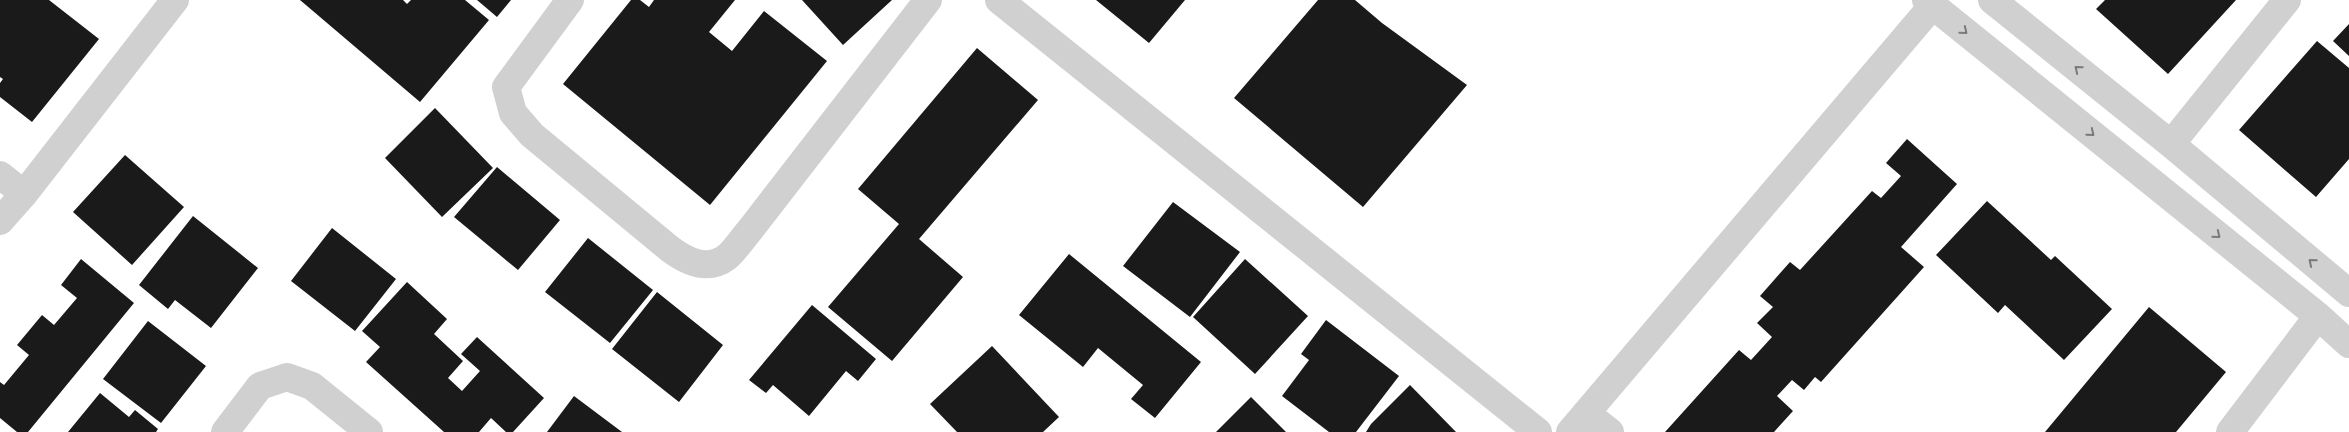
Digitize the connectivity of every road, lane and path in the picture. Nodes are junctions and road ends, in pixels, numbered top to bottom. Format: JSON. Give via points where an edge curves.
{"nodes":[{"id":1,"x":175,"y":0,"type":"edge"},
{"id":2,"x":570,"y":0,"type":"edge"},
{"id":3,"x":928,"y":0,"type":"edge"},
{"id":4,"x":999,"y":0,"type":"edge"},
{"id":5,"x":1992,"y":0,"type":"edge"},
{"id":6,"x":2287,"y":0,"type":"edge"},
{"id":7,"x":1930,"y":3,"type":"edge"},
{"id":8,"x":2171,"y":144,"type":"junction"},
{"id":9,"x":0,"y":175,"type":"edge"},
{"id":10,"x":24,"y":194,"type":"junction"},
{"id":11,"x":0,"y":221,"type":"edge"},
{"id":12,"x":2349,"y":293,"type":"edge"},
{"id":13,"x":2318,"y":316,"type":"junction"},
{"id":14,"x":2349,"y":344,"type":"edge"},
{"id":15,"x":1578,"y":423,"type":"edge"},
{"id":16,"x":225,"y":432,"type":"edge"},
{"id":17,"x":369,"y":432,"type":"edge"},
{"id":18,"x":1538,"y":432,"type":"edge"},
{"id":19,"x":1610,"y":432,"type":"edge"},
{"id":20,"x":2230,"y":432,"type":"edge"}],
"edges":[{"from":1,"to":10,"type":"street"},
{"from":2,"to":3,"type":"street","via":[[506,87],[513,113],[532,135],[670,249],[688,262],[706,264],[726,258],[750,230]]},
{"from":4,"to":18,"type":"street"},
{"from":8,"to":5,"type":"street","one_way":true},
{"from":6,"to":8,"type":"street"},
{"from":7,"to":13,"type":"street","one_way":true},
{"from":7,"to":15,"type":"street"},
{"from":12,"to":8,"type":"street","one_way":true},
{"from":9,"to":10,"type":"street"},
{"from":10,"to":11,"type":"street"},
{"from":13,"to":14,"type":"street"},
{"from":13,"to":20,"type":"street"},
{"from":15,"to":19,"type":"street"},
{"from":16,"to":17,"type":"street","via":[[260,386],[287,377],[312,386]]}]}
